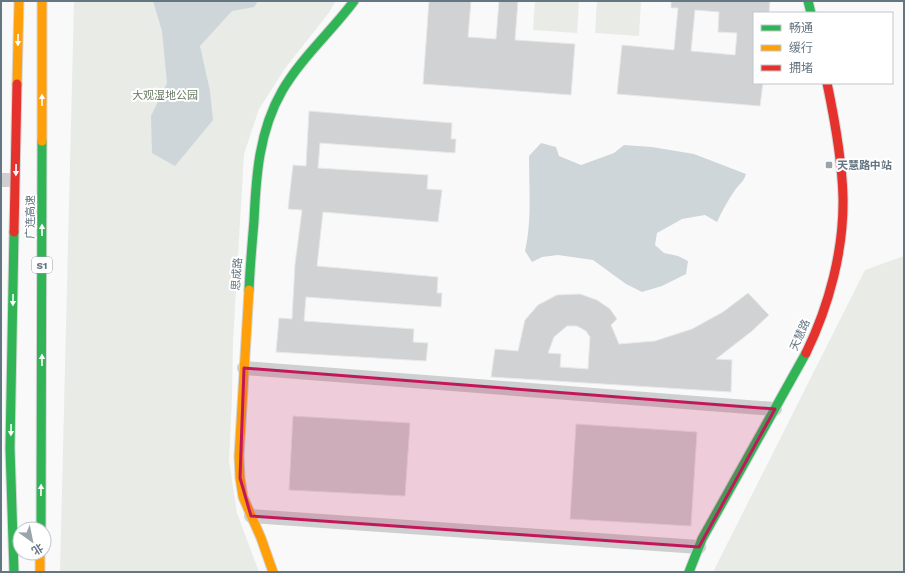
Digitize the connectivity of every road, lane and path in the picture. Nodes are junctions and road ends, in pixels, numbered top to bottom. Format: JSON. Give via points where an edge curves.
{"nodes":[{"id":1,"x":19,"y":1,"type":"edge"},
{"id":2,"x":42,"y":1,"type":"edge"},
{"id":3,"x":354,"y":1,"type":"edge"},
{"id":4,"x":808,"y":1,"type":"edge"},
{"id":5,"x":811,"y":12,"type":"edge"},
{"id":6,"x":827,"y":84,"type":"edge"},
{"id":7,"x":244,"y":368,"type":"junction"},
{"id":8,"x":775,"y":409,"type":"junction"},
{"id":9,"x":251,"y":516,"type":"junction"},
{"id":10,"x":41,"y":521,"type":"edge"},
{"id":11,"x":699,"y":547,"type":"junction"},
{"id":12,"x":40,"y":561,"type":"edge"},
{"id":13,"x":14,"y":572,"type":"edge"},
{"id":14,"x":40,"y":572,"type":"edge"},
{"id":15,"x":273,"y":572,"type":"edge"},
{"id":16,"x":689,"y":572,"type":"edge"}],
"edges":[{"from":1,"to":13,"type":"main road","name":"广连高速","one_way":true,"via":[[10,448]]},
{"from":10,"to":2,"type":"main road","name":"广连高速","number":"S1","one_way":true,"bridge":true},
{"from":3,"to":7,"type":"main road","name":"思成路","via":[[289,79],[267,122],[256,182]]},
{"from":4,"to":5,"type":"main road"},
{"from":6,"to":8,"type":"main road","name":"天慧路","via":[[841,165],[841,237],[818,326]]},
{"from":7,"to":8,"type":"street"},
{"from":7,"to":9,"type":"main road","name":"思成路","via":[[240,478],[243,497]]},
{"from":8,"to":11,"type":"main road","name":"天慧路"},
{"from":9,"to":11,"type":"street"},
{"from":9,"to":15,"type":"main road","name":"思成路"},
{"from":11,"to":16,"type":"main road","name":"天慧路"},
{"from":12,"to":14,"type":"main road","bridge":true}]}
